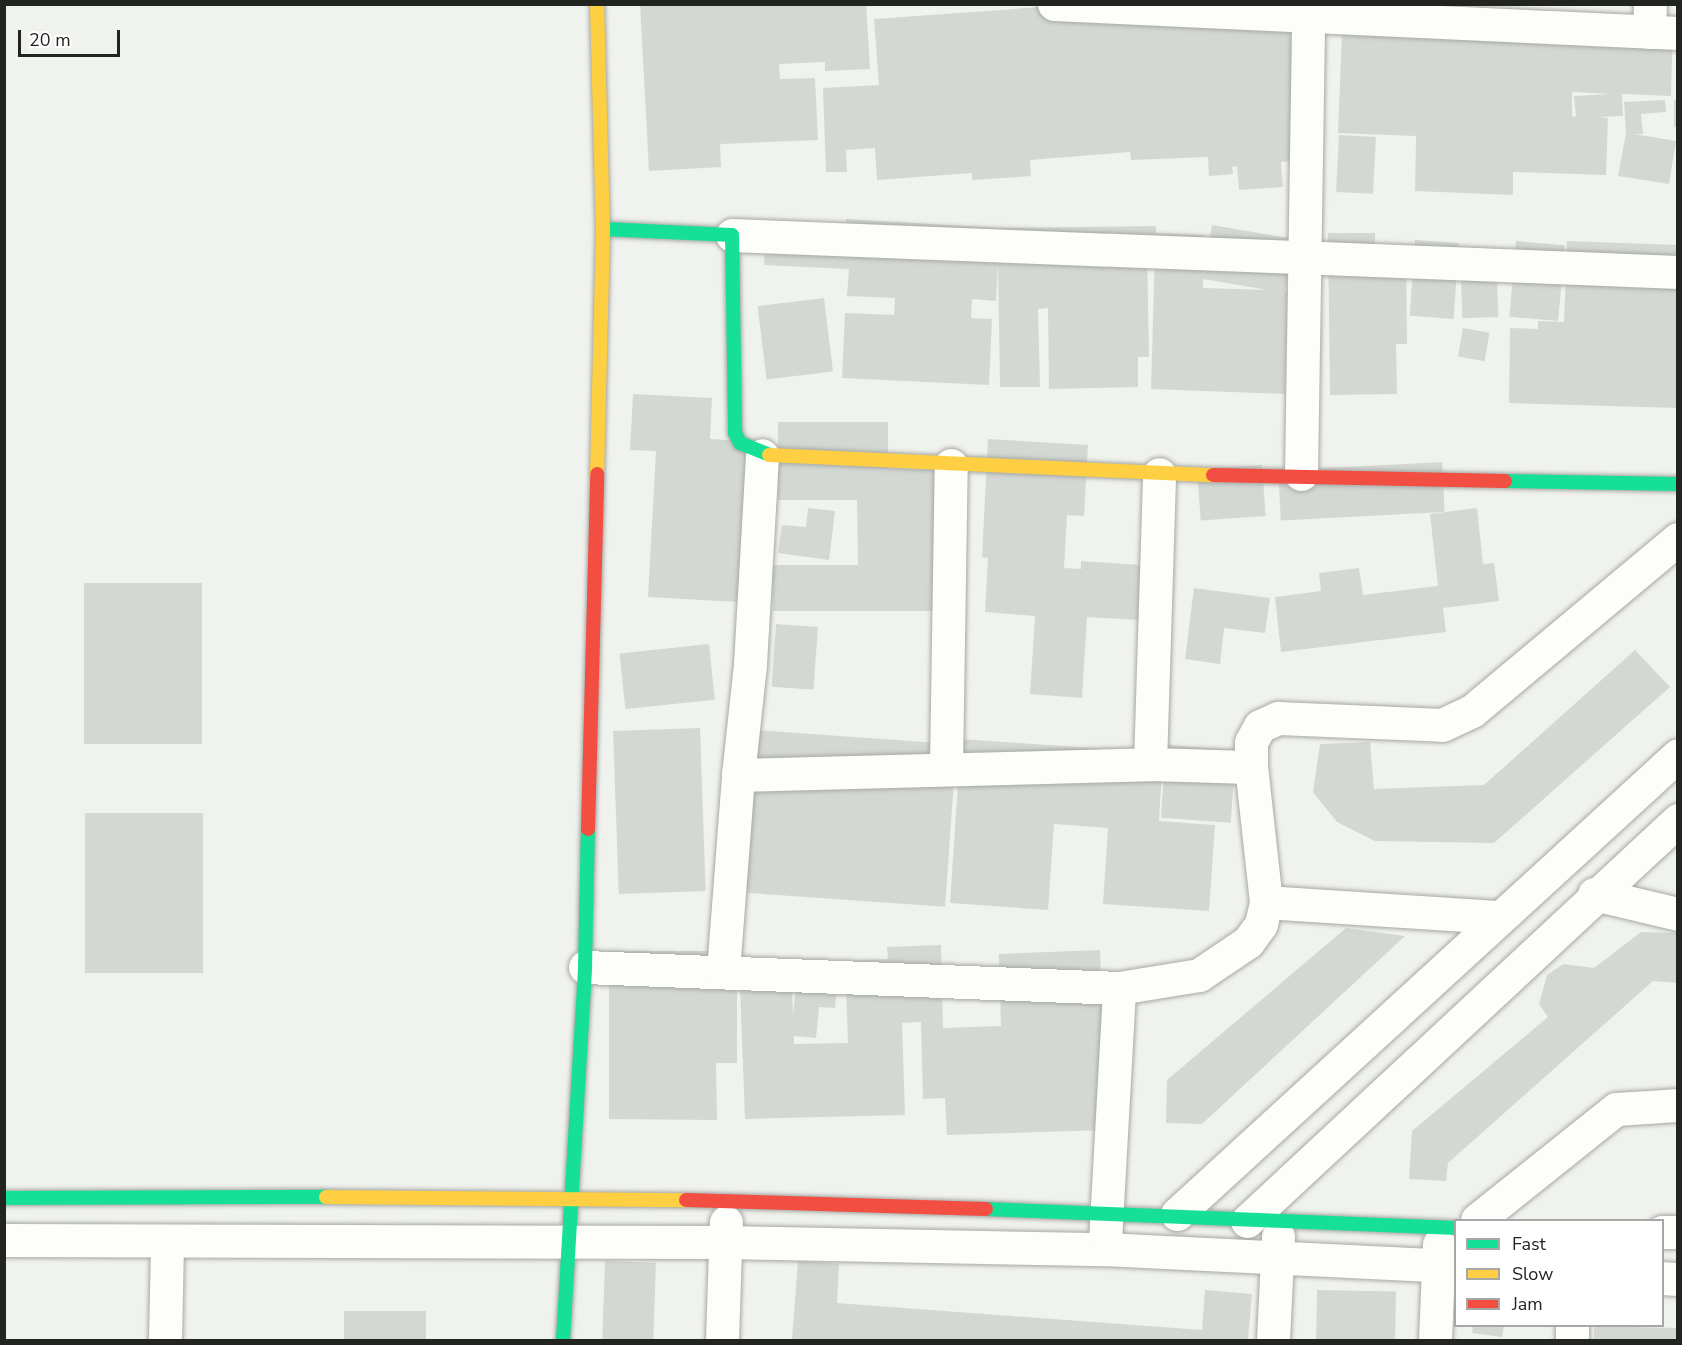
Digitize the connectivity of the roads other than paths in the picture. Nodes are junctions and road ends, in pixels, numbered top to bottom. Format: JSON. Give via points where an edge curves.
{"nodes":[{"id":1,"x":597,"y":4,"type":"edge"},
{"id":2,"x":1054,"y":4,"type":"edge"},
{"id":3,"x":1308,"y":14,"type":"junction"},
{"id":4,"x":1659,"y":23,"type":"edge"},
{"id":5,"x":603,"y":230,"type":"junction"},
{"id":6,"x":732,"y":235,"type":"junction"},
{"id":7,"x":1307,"y":257,"type":"junction"},
{"id":8,"x":1677,"y":272,"type":"edge"},
{"id":9,"x":762,"y":455,"type":"junction"},
{"id":10,"x":951,"y":465,"type":"junction"},
{"id":11,"x":1159,"y":474,"type":"junction"},
{"id":12,"x":1301,"y":474,"type":"junction"},
{"id":13,"x":1677,"y":484,"type":"edge"},
{"id":14,"x":1677,"y":539,"type":"edge"},
{"id":15,"x":1677,"y":755,"type":"edge"},
{"id":16,"x":1150,"y":764,"type":"junction"},
{"id":17,"x":946,"y":767,"type":"junction"},
{"id":18,"x":1251,"y":767,"type":"junction"},
{"id":19,"x":738,"y":774,"type":"junction"},
{"id":20,"x":1677,"y":820,"type":"edge"},
{"id":21,"x":1538,"y":885,"type":"junction"},
{"id":22,"x":1594,"y":894,"type":"junction"},
{"id":23,"x":1266,"y":902,"type":"junction"},
{"id":24,"x":1677,"y":914,"type":"edge"},
{"id":25,"x":1500,"y":917,"type":"junction"},
{"id":26,"x":1568,"y":920,"type":"junction"},
{"id":27,"x":585,"y":967,"type":"junction"},
{"id":28,"x":723,"y":971,"type":"junction"},
{"id":29,"x":1119,"y":988,"type":"junction"},
{"id":30,"x":1677,"y":1104,"type":"edge"},
{"id":31,"x":570,"y":1197,"type":"junction"},
{"id":32,"x":4,"y":1198,"type":"edge"},
{"id":33,"x":727,"y":1202,"type":"junction"},
{"id":34,"x":1107,"y":1212,"type":"junction"},
{"id":35,"x":1177,"y":1214,"type":"junction"},
{"id":36,"x":1479,"y":1219,"type":"edge"},
{"id":37,"x":1247,"y":1221,"type":"junction"},
{"id":38,"x":1279,"y":1222,"type":"junction"},
{"id":39,"x":1447,"y":1227,"type":"edge"},
{"id":40,"x":4,"y":1240,"type":"edge"},
{"id":41,"x":167,"y":1240,"type":"junction"},
{"id":42,"x":725,"y":1242,"type":"junction"},
{"id":43,"x":571,"y":1243,"type":"junction"},
{"id":44,"x":1105,"y":1249,"type":"junction"},
{"id":45,"x":1277,"y":1257,"type":"junction"},
{"id":46,"x":1447,"y":1265,"type":"edge"},
{"id":47,"x":165,"y":1341,"type":"edge"},
{"id":48,"x":563,"y":1341,"type":"edge"},
{"id":49,"x":722,"y":1341,"type":"edge"},
{"id":50,"x":1273,"y":1341,"type":"edge"},
{"id":51,"x":1435,"y":1341,"type":"edge"}],
"edges":[{"from":1,"to":5,"type":"street"},
{"from":2,"to":3,"type":"street"},
{"from":3,"to":4,"type":"street"},
{"from":3,"to":7,"type":"street"},
{"from":5,"to":6,"type":"street"},
{"from":5,"to":27,"type":"street"},
{"from":6,"to":7,"type":"street"},
{"from":6,"to":9,"type":"street","via":[[735,433],[740,443]]},
{"from":7,"to":8,"type":"street"},
{"from":7,"to":12,"type":"street"},
{"from":9,"to":10,"type":"street"},
{"from":9,"to":19,"type":"street","via":[[750,664]]},
{"from":10,"to":11,"type":"street"},
{"from":10,"to":17,"type":"street"},
{"from":11,"to":12,"type":"street"},
{"from":11,"to":16,"type":"street"},
{"from":12,"to":13,"type":"street"},
{"from":14,"to":18,"type":"street","via":[[1472,711],[1442,725],[1278,718],[1260,726],[1251,742]]},
{"from":15,"to":21,"type":"street"},
{"from":16,"to":17,"type":"street"},
{"from":16,"to":18,"type":"street"},
{"from":17,"to":19,"type":"street"},
{"from":18,"to":23,"type":"street"},
{"from":19,"to":28,"type":"street"},
{"from":20,"to":22,"type":"street"},
{"from":21,"to":25,"type":"street"},
{"from":21,"to":26,"type":"street"},
{"from":22,"to":24,"type":"street"},
{"from":22,"to":26,"type":"street"},
{"from":23,"to":25,"type":"street"},
{"from":23,"to":29,"type":"street","via":[[1261,924],[1248,942],[1199,975]]},
{"from":25,"to":35,"type":"street"},
{"from":26,"to":37,"type":"street"},
{"from":27,"to":28,"type":"street"},
{"from":27,"to":31,"type":"street"},
{"from":28,"to":29,"type":"street"},
{"from":29,"to":34,"type":"street"},
{"from":30,"to":36,"type":"street","via":[[1616,1109]]},
{"from":31,"to":32,"type":"street"},
{"from":31,"to":33,"type":"street"},
{"from":31,"to":43,"type":"street"},
{"from":33,"to":34,"type":"street"},
{"from":33,"to":42,"type":"street"},
{"from":34,"to":35,"type":"street"},
{"from":34,"to":44,"type":"street"},
{"from":35,"to":37,"type":"street"},
{"from":37,"to":38,"type":"street"},
{"from":38,"to":39,"type":"street"},
{"from":38,"to":45,"type":"street"},
{"from":39,"to":46,"type":"street"},
{"from":40,"to":41,"type":"street"},
{"from":41,"to":43,"type":"street"},
{"from":41,"to":47,"type":"street"},
{"from":42,"to":43,"type":"street"},
{"from":42,"to":44,"type":"street"},
{"from":42,"to":49,"type":"street"},
{"from":43,"to":48,"type":"street"},
{"from":44,"to":45,"type":"street"},
{"from":45,"to":46,"type":"street"},
{"from":45,"to":50,"type":"street"},
{"from":46,"to":51,"type":"street"}]}
